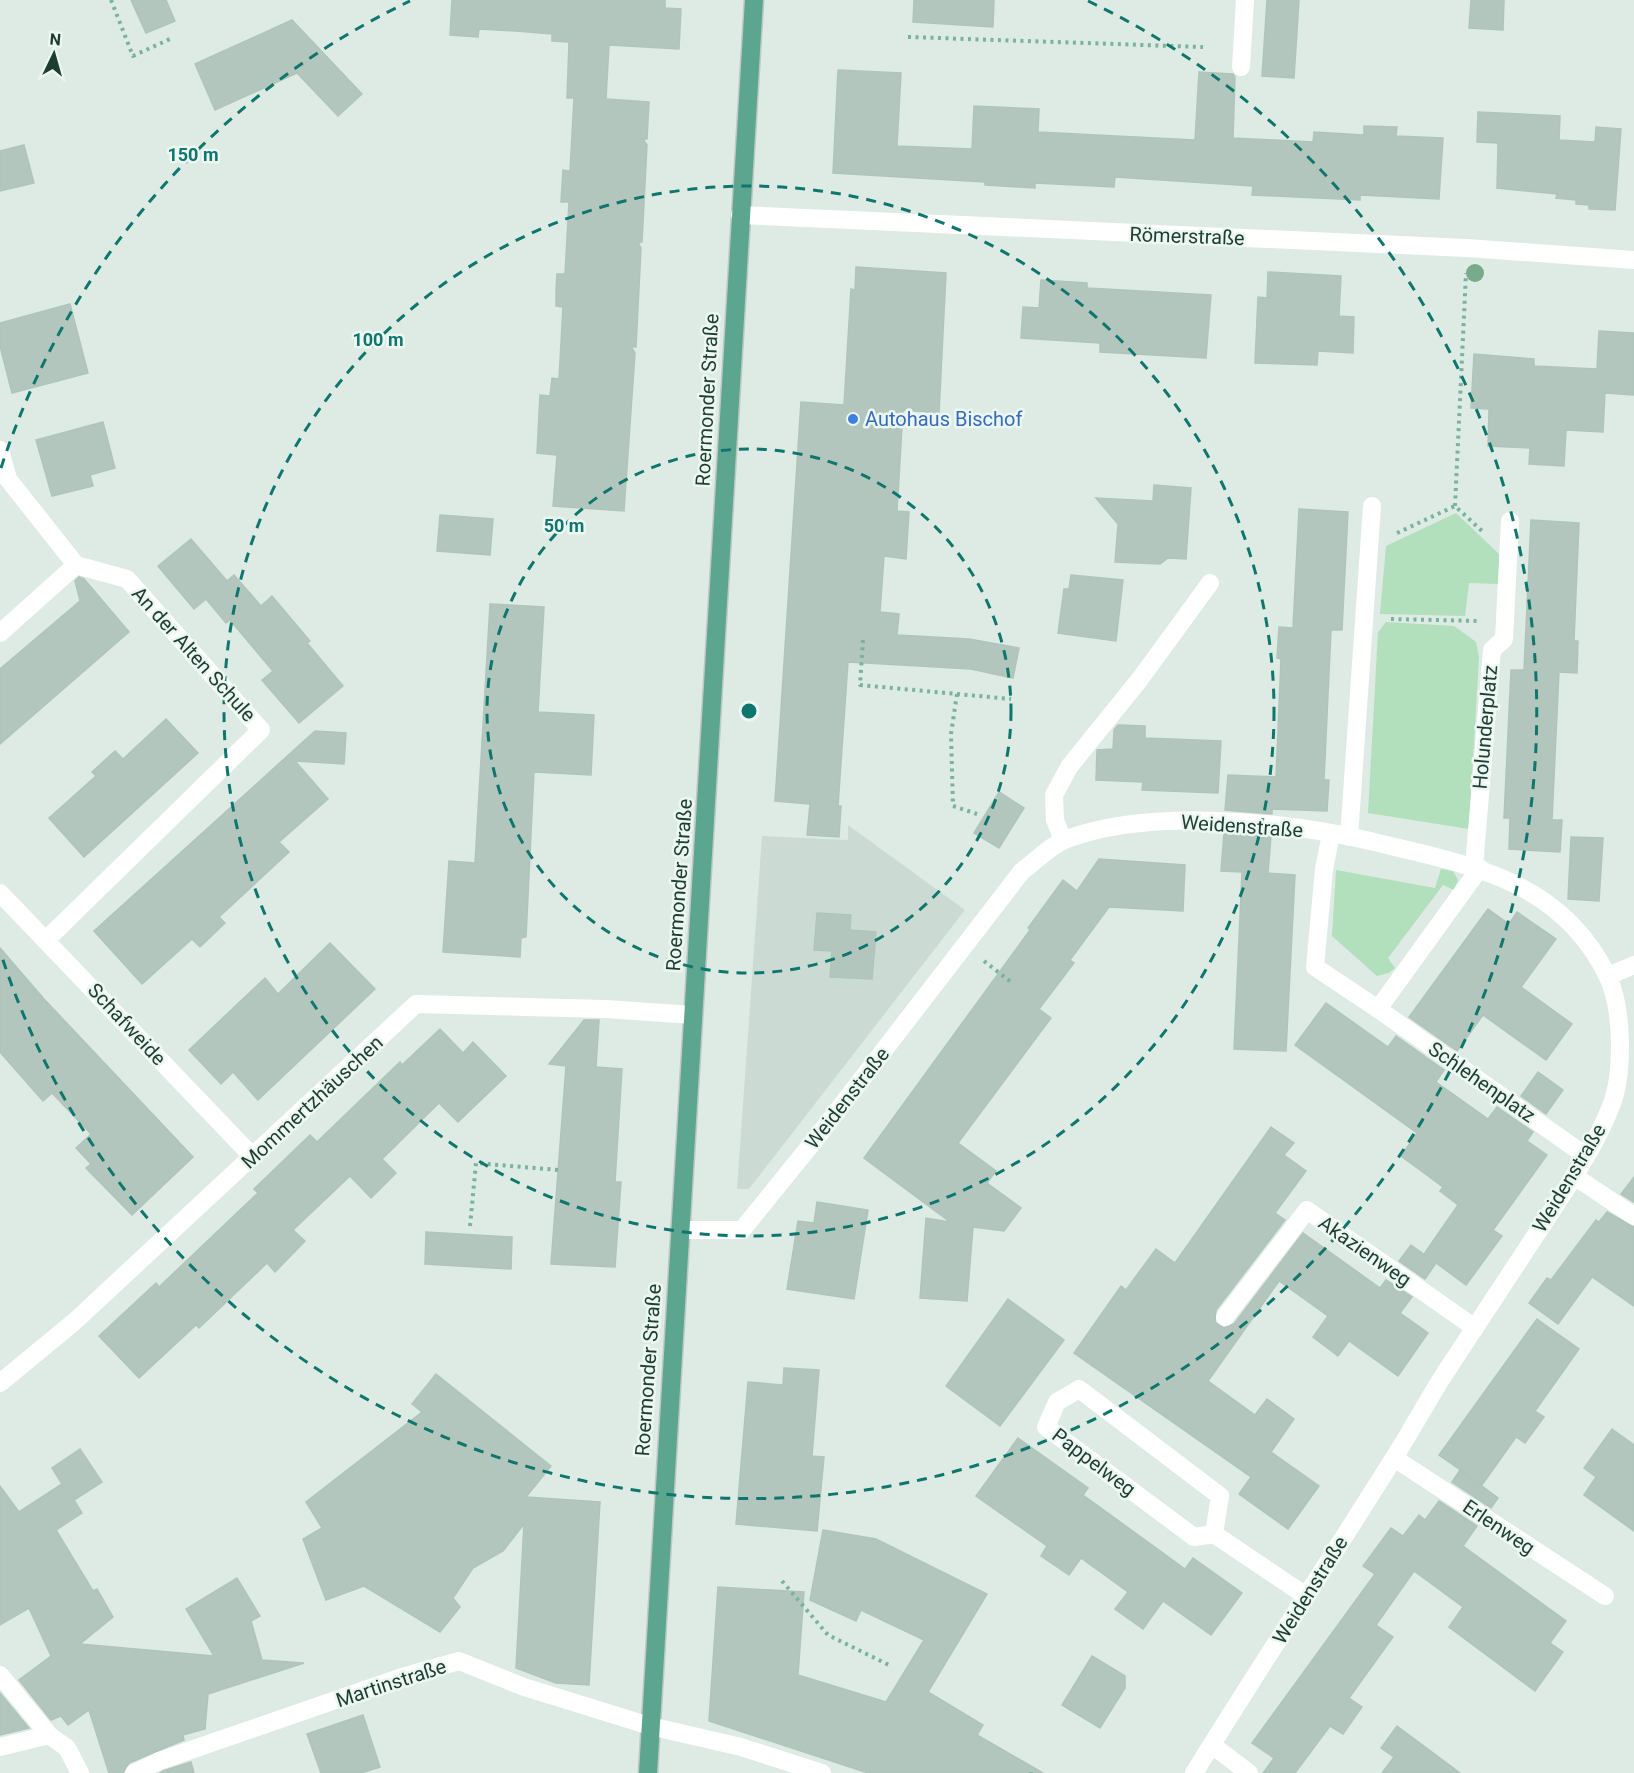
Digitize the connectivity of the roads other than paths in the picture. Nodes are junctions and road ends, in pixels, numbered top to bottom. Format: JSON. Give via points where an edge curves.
{"nodes":[{"id":1,"x":754,"y":0,"type":"edge"},
{"id":2,"x":1245,"y":0,"type":"edge"},
{"id":3,"x":1241,"y":67,"type":"dead end"},
{"id":4,"x":740,"y":215,"type":"junction"},
{"id":5,"x":1634,"y":260,"type":"edge"},
{"id":6,"x":0,"y":450,"type":"edge"},
{"id":7,"x":1372,"y":506,"type":"dead end"},
{"id":8,"x":1510,"y":521,"type":"dead end"},
{"id":9,"x":76,"y":565,"type":"junction"},
{"id":10,"x":1210,"y":584,"type":"dead end"},
{"id":11,"x":0,"y":633,"type":"edge"},
{"id":12,"x":1331,"y":834,"type":"junction"},
{"id":13,"x":1349,"y":837,"type":"junction"},
{"id":14,"x":1063,"y":840,"type":"junction"},
{"id":15,"x":1477,"y":868,"type":"junction"},
{"id":16,"x":0,"y":893,"type":"edge"},
{"id":17,"x":47,"y":939,"type":"junction"},
{"id":18,"x":1634,"y":965,"type":"edge"},
{"id":19,"x":1608,"y":976,"type":"junction"},
{"id":20,"x":1378,"y":1009,"type":"junction"},
{"id":21,"x":693,"y":1015,"type":"junction"},
{"id":22,"x":1586,"y":1155,"type":"junction"},
{"id":23,"x":253,"y":1157,"type":"junction"},
{"id":24,"x":1575,"y":1176,"type":"junction"},
{"id":25,"x":1634,"y":1216,"type":"edge"},
{"id":26,"x":681,"y":1230,"type":"junction"},
{"id":27,"x":1225,"y":1317,"type":"dead end"},
{"id":28,"x":1475,"y":1328,"type":"junction"},
{"id":29,"x":0,"y":1383,"type":"edge"},
{"id":30,"x":1394,"y":1458,"type":"junction"},
{"id":31,"x":1214,"y":1534,"type":"junction"},
{"id":32,"x":1306,"y":1596,"type":"junction"},
{"id":33,"x":1605,"y":1596,"type":"dead end"},
{"id":34,"x":0,"y":1675,"type":"edge"},
{"id":35,"x":650,"y":1726,"type":"junction"},
{"id":36,"x":49,"y":1735,"type":"junction"},
{"id":37,"x":1212,"y":1745,"type":"junction"},
{"id":38,"x":0,"y":1746,"type":"edge"},
{"id":39,"x":80,"y":1773,"type":"edge"},
{"id":40,"x":134,"y":1773,"type":"edge"},
{"id":41,"x":648,"y":1773,"type":"edge"},
{"id":42,"x":822,"y":1773,"type":"edge"},
{"id":43,"x":1194,"y":1773,"type":"edge"},
{"id":44,"x":1249,"y":1773,"type":"edge"}],
"edges":[{"from":1,"to":4,"type":"main road","name":"Roermonder Straße"},
{"from":2,"to":3,"type":"street"},
{"from":4,"to":5,"type":"street","name":"Römerstraße","via":[[1467,248]]},
{"from":4,"to":21,"type":"main road","name":"Roermonder Straße"},
{"from":6,"to":9,"type":"street","via":[[8,479]]},
{"from":7,"to":13,"type":"street"},
{"from":8,"to":15,"type":"street","name":"Holunderplatz","via":[[1504,639],[1492,650]]},
{"from":9,"to":11,"type":"street"},
{"from":9,"to":17,"type":"street","name":"An der Alten Schule","via":[[127,579],[261,730]]},
{"from":10,"to":14,"type":"street","via":[[1069,767],[1054,795],[1055,820]]},
{"from":12,"to":13,"type":"street","name":"Weidenstraße"},
{"from":12,"to":14,"type":"street","name":"Weidenstraße","via":[[1209,821],[1160,820]]},
{"from":12,"to":20,"type":"street","name":"Schlehenplatz","via":[[1315,967]]},
{"from":13,"to":15,"type":"street","name":"Weidenstraße"},
{"from":14,"to":26,"type":"street","name":"Weidenstraße","via":[[1022,871],[742,1230]]},
{"from":15,"to":19,"type":"street","name":"Weidenstraße","via":[[1523,886],[1562,915]]},
{"from":15,"to":20,"type":"street"},
{"from":16,"to":17,"type":"street","name":"Schafweide"},
{"from":17,"to":23,"type":"street","name":"Schafweide"},
{"from":18,"to":19,"type":"street"},
{"from":19,"to":22,"type":"street","name":"Weidenstraße","via":[[1619,1028],[1618,1066],[1612,1104]]},
{"from":20,"to":22,"type":"street","name":"Schlehenplatz"},
{"from":21,"to":23,"type":"street","name":"Mommertzhäuschen","via":[[416,1004]]},
{"from":21,"to":26,"type":"main road","name":"Roermonder Straße"},
{"from":22,"to":24,"type":"street","name":"Weidenstraße"},
{"from":23,"to":29,"type":"street","name":"Mommertzhäuschen","via":[[74,1322]]},
{"from":24,"to":25,"type":"street"},
{"from":24,"to":28,"type":"street","name":"Weidenstraße"},
{"from":26,"to":35,"type":"main road","name":"Roermonder Straße"},
{"from":27,"to":28,"type":"street","name":"Akazienweg","via":[[1307,1210]]},
{"from":28,"to":30,"type":"street","name":"Weidenstraße"},
{"from":30,"to":32,"type":"street","name":"Weidenstraße"},
{"from":30,"to":33,"type":"street","name":"Erlenweg"},
{"from":31,"to":31,"type":"street","name":"Pappelweg","via":[[1220,1496],[1079,1389],[1057,1402],[1046,1427],[1194,1537]]},
{"from":31,"to":32,"type":"street","name":"Pappelweg"},
{"from":32,"to":37,"type":"street","name":"Weidenstraße"},
{"from":34,"to":36,"type":"street"},
{"from":35,"to":40,"type":"street","name":"Martinstraße","via":[[524,1687],[459,1661],[402,1677]]},
{"from":35,"to":41,"type":"main road","name":"Roermonder Straße"},
{"from":35,"to":42,"type":"street","name":"Martinstraße","via":[[741,1747]]},
{"from":36,"to":38,"type":"street"},
{"from":36,"to":39,"type":"street","via":[[68,1748]]},
{"from":37,"to":43,"type":"street","name":"Weidenstraße"},
{"from":37,"to":44,"type":"street"}]}
